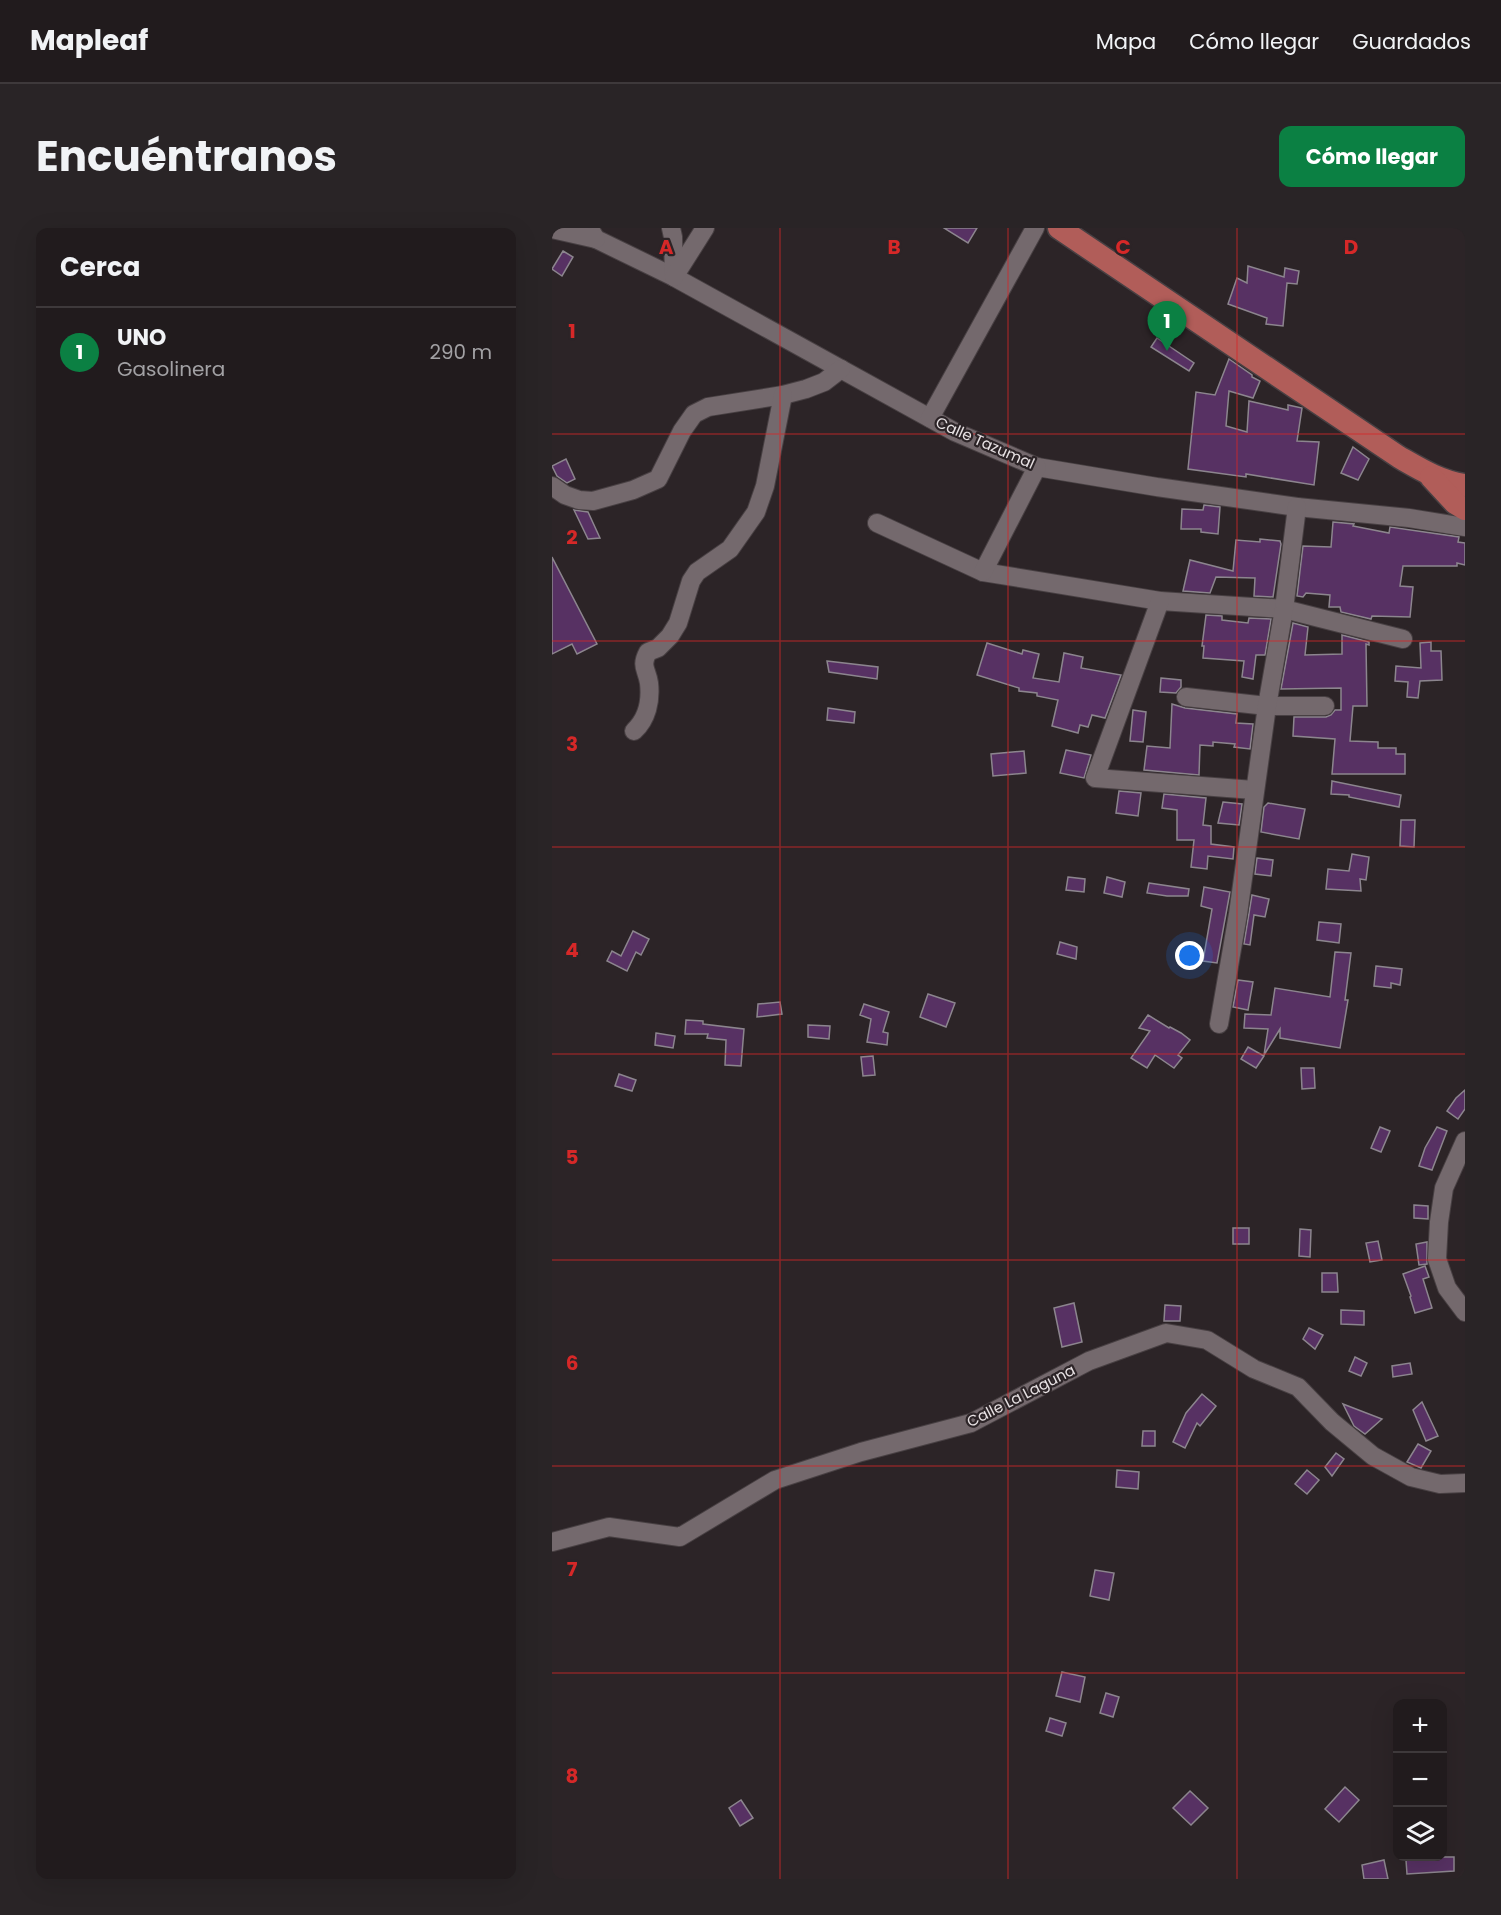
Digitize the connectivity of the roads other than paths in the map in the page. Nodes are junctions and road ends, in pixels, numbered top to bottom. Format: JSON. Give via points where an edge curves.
{"nodes":[{"id":1,"x":671,"y":228,"type":"edge"},
{"id":2,"x":705,"y":228,"type":"edge"},
{"id":3,"x":1035,"y":228,"type":"edge"},
{"id":4,"x":1059,"y":228,"type":"edge"},
{"id":5,"x":552,"y":229,"type":"edge"},
{"id":6,"x":592,"y":233,"type":"edge"},
{"id":7,"x":674,"y":277,"type":"junction"},
{"id":8,"x":841,"y":369,"type":"junction"},
{"id":9,"x":783,"y":395,"type":"junction"},
{"id":10,"x":930,"y":418,"type":"junction"},
{"id":11,"x":1036,"y":467,"type":"junction"},
{"id":12,"x":1428,"y":473,"type":"junction"},
{"id":13,"x":1465,"y":484,"type":"edge"},
{"id":14,"x":552,"y":486,"type":"edge"},
{"id":15,"x":1297,"y":507,"type":"junction"},
{"id":16,"x":1465,"y":509,"type":"edge"},
{"id":17,"x":877,"y":523,"type":"dead end"},
{"id":18,"x":1465,"y":527,"type":"edge"},
{"id":19,"x":984,"y":572,"type":"junction"},
{"id":20,"x":1160,"y":601,"type":"junction"},
{"id":21,"x":1284,"y":609,"type":"junction"},
{"id":22,"x":1403,"y":639,"type":"dead end"},
{"id":23,"x":1186,"y":697,"type":"dead end"},
{"id":24,"x":1267,"y":706,"type":"junction"},
{"id":25,"x":1325,"y":706,"type":"dead end"},
{"id":26,"x":634,"y":731,"type":"dead end"},
{"id":27,"x":1254,"y":790,"type":"junction"},
{"id":28,"x":1219,"y":1024,"type":"dead end"},
{"id":29,"x":1465,"y":1141,"type":"edge"},
{"id":30,"x":1465,"y":1312,"type":"edge"},
{"id":31,"x":1465,"y":1483,"type":"edge"},
{"id":32,"x":552,"y":1542,"type":"edge"}],
"edges":[{"from":1,"to":7,"type":"street"},
{"from":2,"to":7,"type":"street"},
{"from":3,"to":10,"type":"street"},
{"from":4,"to":12,"type":"main road","via":[[1376,443]]},
{"from":5,"to":6,"type":"street","name":"Calle Tazumal"},
{"from":6,"to":7,"type":"street","name":"Calle Tazumal"},
{"from":7,"to":8,"type":"street","name":"Calle Tazumal"},
{"from":8,"to":9,"type":"street","via":[[824,382]]},
{"from":8,"to":10,"type":"street","name":"Calle Tazumal"},
{"from":9,"to":14,"type":"street","via":[[708,407],[694,414],[658,479],[633,490],[592,501],[565,495]]},
{"from":9,"to":26,"type":"street","via":[[756,512],[730,549],[697,572],[670,636],[643,660],[649,683],[647,714]]},
{"from":10,"to":11,"type":"street","name":"Calle Tazumal"},
{"from":11,"to":15,"type":"street","name":"Calle Tazumal"},
{"from":11,"to":19,"type":"street"},
{"from":12,"to":13,"type":"main road"},
{"from":12,"to":16,"type":"main road"},
{"from":15,"to":18,"type":"street","name":"Calle Tazumal"},
{"from":15,"to":21,"type":"street"},
{"from":17,"to":19,"type":"street"},
{"from":19,"to":20,"type":"street"},
{"from":20,"to":21,"type":"street"},
{"from":20,"to":27,"type":"street","via":[[1095,778]]},
{"from":21,"to":22,"type":"street"},
{"from":21,"to":24,"type":"street"},
{"from":23,"to":24,"type":"street"},
{"from":24,"to":25,"type":"street"},
{"from":24,"to":27,"type":"street"},
{"from":27,"to":28,"type":"street"},
{"from":29,"to":30,"type":"street","via":[[1444,1188],[1437,1259],[1447,1288]]},
{"from":31,"to":32,"type":"street","name":"Calle La Laguna","via":[[1440,1484],[1411,1477],[1373,1456],[1298,1387],[1254,1369],[1207,1340],[1166,1333],[1089,1361],[971,1423],[775,1480],[680,1537],[609,1527]]}]}
